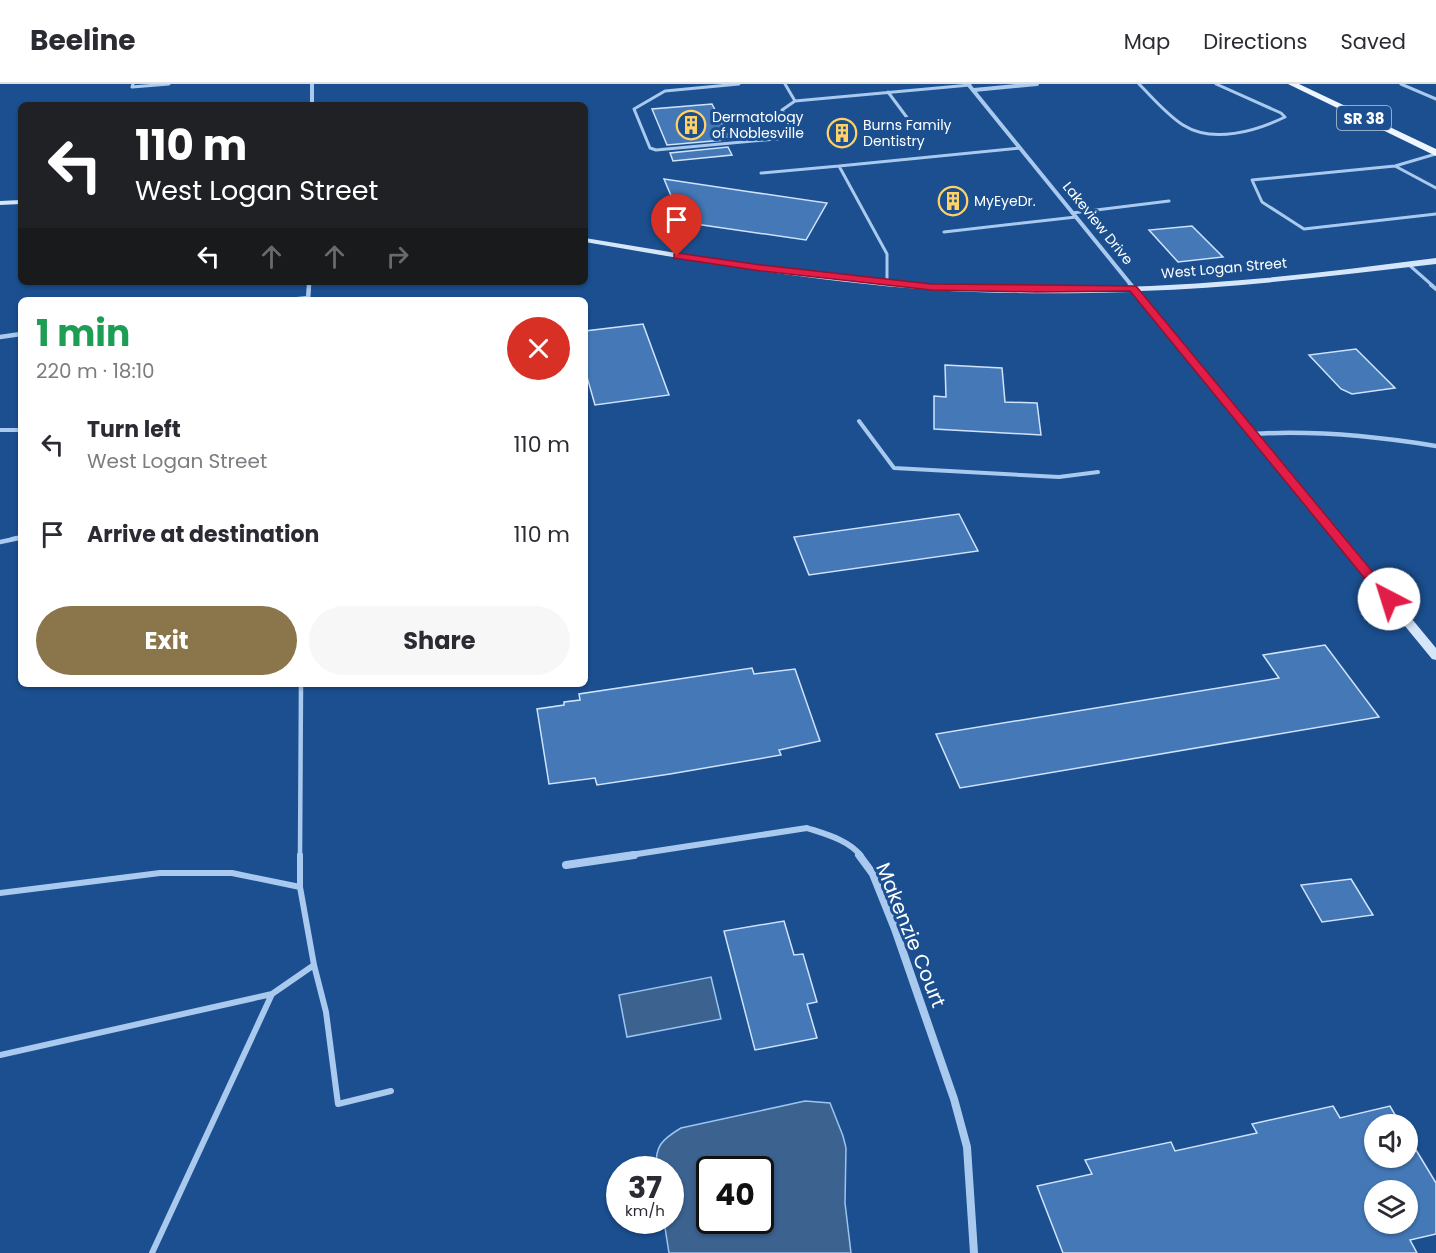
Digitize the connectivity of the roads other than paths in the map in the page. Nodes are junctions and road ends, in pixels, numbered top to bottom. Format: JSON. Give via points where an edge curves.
{"nodes":[{"id":1,"x":133,"y":84,"type":"edge"},
{"id":2,"x":169,"y":84,"type":"edge"},
{"id":3,"x":312,"y":84,"type":"edge"},
{"id":4,"x":661,"y":84,"type":"edge"},
{"id":5,"x":739,"y":84,"type":"edge"},
{"id":6,"x":784,"y":84,"type":"edge"},
{"id":7,"x":1037,"y":84,"type":"edge"},
{"id":8,"x":1139,"y":84,"type":"edge"},
{"id":9,"x":1216,"y":84,"type":"edge"},
{"id":10,"x":1292,"y":84,"type":"edge"},
{"id":11,"x":1401,"y":84,"type":"edge"},
{"id":12,"x":969,"y":85,"type":"edge"},
{"id":13,"x":974,"y":90,"type":"junction"},
{"id":14,"x":665,"y":91,"type":"junction"},
{"id":15,"x":888,"y":92,"type":"junction"},
{"id":16,"x":1436,"y":99,"type":"edge"},
{"id":17,"x":795,"y":101,"type":"junction"},
{"id":18,"x":312,"y":102,"type":"edge"},
{"id":19,"x":914,"y":127,"type":"dead end"},
{"id":20,"x":1020,"y":148,"type":"junction"},
{"id":21,"x":1436,"y":153,"type":"edge"},
{"id":22,"x":839,"y":166,"type":"junction"},
{"id":23,"x":1395,"y":166,"type":"junction"},
{"id":24,"x":761,"y":173,"type":"dead end"},
{"id":25,"x":1436,"y":188,"type":"edge"},
{"id":26,"x":1169,"y":201,"type":"dead end"},
{"id":27,"x":18,"y":202,"type":"edge"},
{"id":28,"x":0,"y":203,"type":"edge"},
{"id":29,"x":1072,"y":213,"type":"junction"},
{"id":30,"x":1436,"y":214,"type":"edge"},
{"id":31,"x":1076,"y":217,"type":"junction"},
{"id":32,"x":944,"y":232,"type":"dead end"},
{"id":33,"x":588,"y":240,"type":"edge"},
{"id":34,"x":1436,"y":261,"type":"edge"},
{"id":35,"x":1408,"y":264,"type":"junction"},
{"id":36,"x":887,"y":283,"type":"junction"},
{"id":37,"x":1133,"y":288,"type":"junction"},
{"id":38,"x":1436,"y":289,"type":"edge"},
{"id":39,"x":18,"y":334,"type":"edge"},
{"id":40,"x":0,"y":337,"type":"edge"},
{"id":41,"x":859,"y":421,"type":"dead end"},
{"id":42,"x":0,"y":430,"type":"edge"},
{"id":43,"x":18,"y":430,"type":"edge"},
{"id":44,"x":1252,"y":434,"type":"junction"},
{"id":45,"x":1436,"y":446,"type":"edge"},
{"id":46,"x":1098,"y":472,"type":"dead end"},
{"id":47,"x":18,"y":538,"type":"edge"},
{"id":48,"x":0,"y":542,"type":"edge"},
{"id":49,"x":1436,"y":656,"type":"edge"},
{"id":50,"x":301,"y":687,"type":"edge"},
{"id":51,"x":566,"y":865,"type":"dead end"},
{"id":52,"x":300,"y":887,"type":"junction"},
{"id":53,"x":0,"y":893,"type":"edge"},
{"id":54,"x":314,"y":965,"type":"junction"},
{"id":55,"x":272,"y":994,"type":"junction"},
{"id":56,"x":0,"y":1054,"type":"edge"},
{"id":57,"x":392,"y":1091,"type":"dead end"},
{"id":58,"x":152,"y":1253,"type":"edge"},
{"id":59,"x":974,"y":1253,"type":"edge"}],
"edges":[{"from":1,"to":2,"type":"lane","via":[[132,87]]},
{"from":3,"to":18,"type":"street"},
{"from":4,"to":14,"type":"lane"},
{"from":5,"to":14,"type":"lane"},
{"from":6,"to":17,"type":"lane"},
{"from":7,"to":13,"type":"street"},
{"from":8,"to":9,"type":"lane","via":[[1187,128],[1204,133],[1227,133],[1274,123],[1284,117]]},
{"from":10,"to":21,"type":"main road","number":"SR 38"},
{"from":11,"to":16,"type":"lane"},
{"from":12,"to":13,"type":"street","name":"Lakeview Drive"},
{"from":12,"to":15,"type":"lane"},
{"from":13,"to":20,"type":"street","name":"Lakeview Drive"},
{"from":14,"to":17,"type":"lane","via":[[634,109],[652,150],[798,137],[782,110]]},
{"from":15,"to":17,"type":"lane"},
{"from":15,"to":19,"type":"lane"},
{"from":20,"to":22,"type":"lane"},
{"from":20,"to":29,"type":"street","name":"Lakeview Drive"},
{"from":21,"to":23,"type":"lane"},
{"from":22,"to":24,"type":"lane"},
{"from":22,"to":36,"type":"lane","via":[[887,254]]},
{"from":23,"to":25,"type":"lane"},
{"from":23,"to":30,"type":"lane","via":[[1252,180],[1262,202],[1304,229]]},
{"from":26,"to":29,"type":"lane"},
{"from":27,"to":28,"type":"street"},
{"from":29,"to":31,"type":"street","name":"Lakeview Drive"},
{"from":31,"to":32,"type":"lane"},
{"from":31,"to":37,"type":"street","name":"Lakeview Drive"},
{"from":33,"to":36,"type":"street","name":"West Logan Street","via":[[730,264]]},
{"from":34,"to":35,"type":"street","name":"West Logan Street"},
{"from":35,"to":37,"type":"street","name":"West Logan Street","via":[[1216,285]]},
{"from":35,"to":38,"type":"lane"},
{"from":36,"to":37,"type":"street","name":"West Logan Street","via":[[992,289]]},
{"from":37,"to":44,"type":"street","name":"Lakeview Drive"},
{"from":39,"to":40,"type":"street"},
{"from":41,"to":46,"type":"lane","via":[[894,468],[1059,477]]},
{"from":42,"to":43,"type":"lane"},
{"from":44,"to":45,"type":"street","via":[[1315,431]]},
{"from":44,"to":49,"type":"street","name":"Lakeview Drive"},
{"from":47,"to":48,"type":"lane"},
{"from":50,"to":52,"type":"lane"},
{"from":51,"to":59,"type":"street","name":"Makenzie Court","via":[[807,828],[832,836],[857,851],[873,874],[895,929],[954,1099],[967,1147]]},
{"from":52,"to":53,"type":"lane","via":[[232,873],[160,873]]},
{"from":52,"to":54,"type":"lane"},
{"from":54,"to":55,"type":"lane"},
{"from":54,"to":57,"type":"lane","via":[[326,1012],[338,1104]]},
{"from":55,"to":56,"type":"lane"},
{"from":55,"to":58,"type":"lane"}]}
